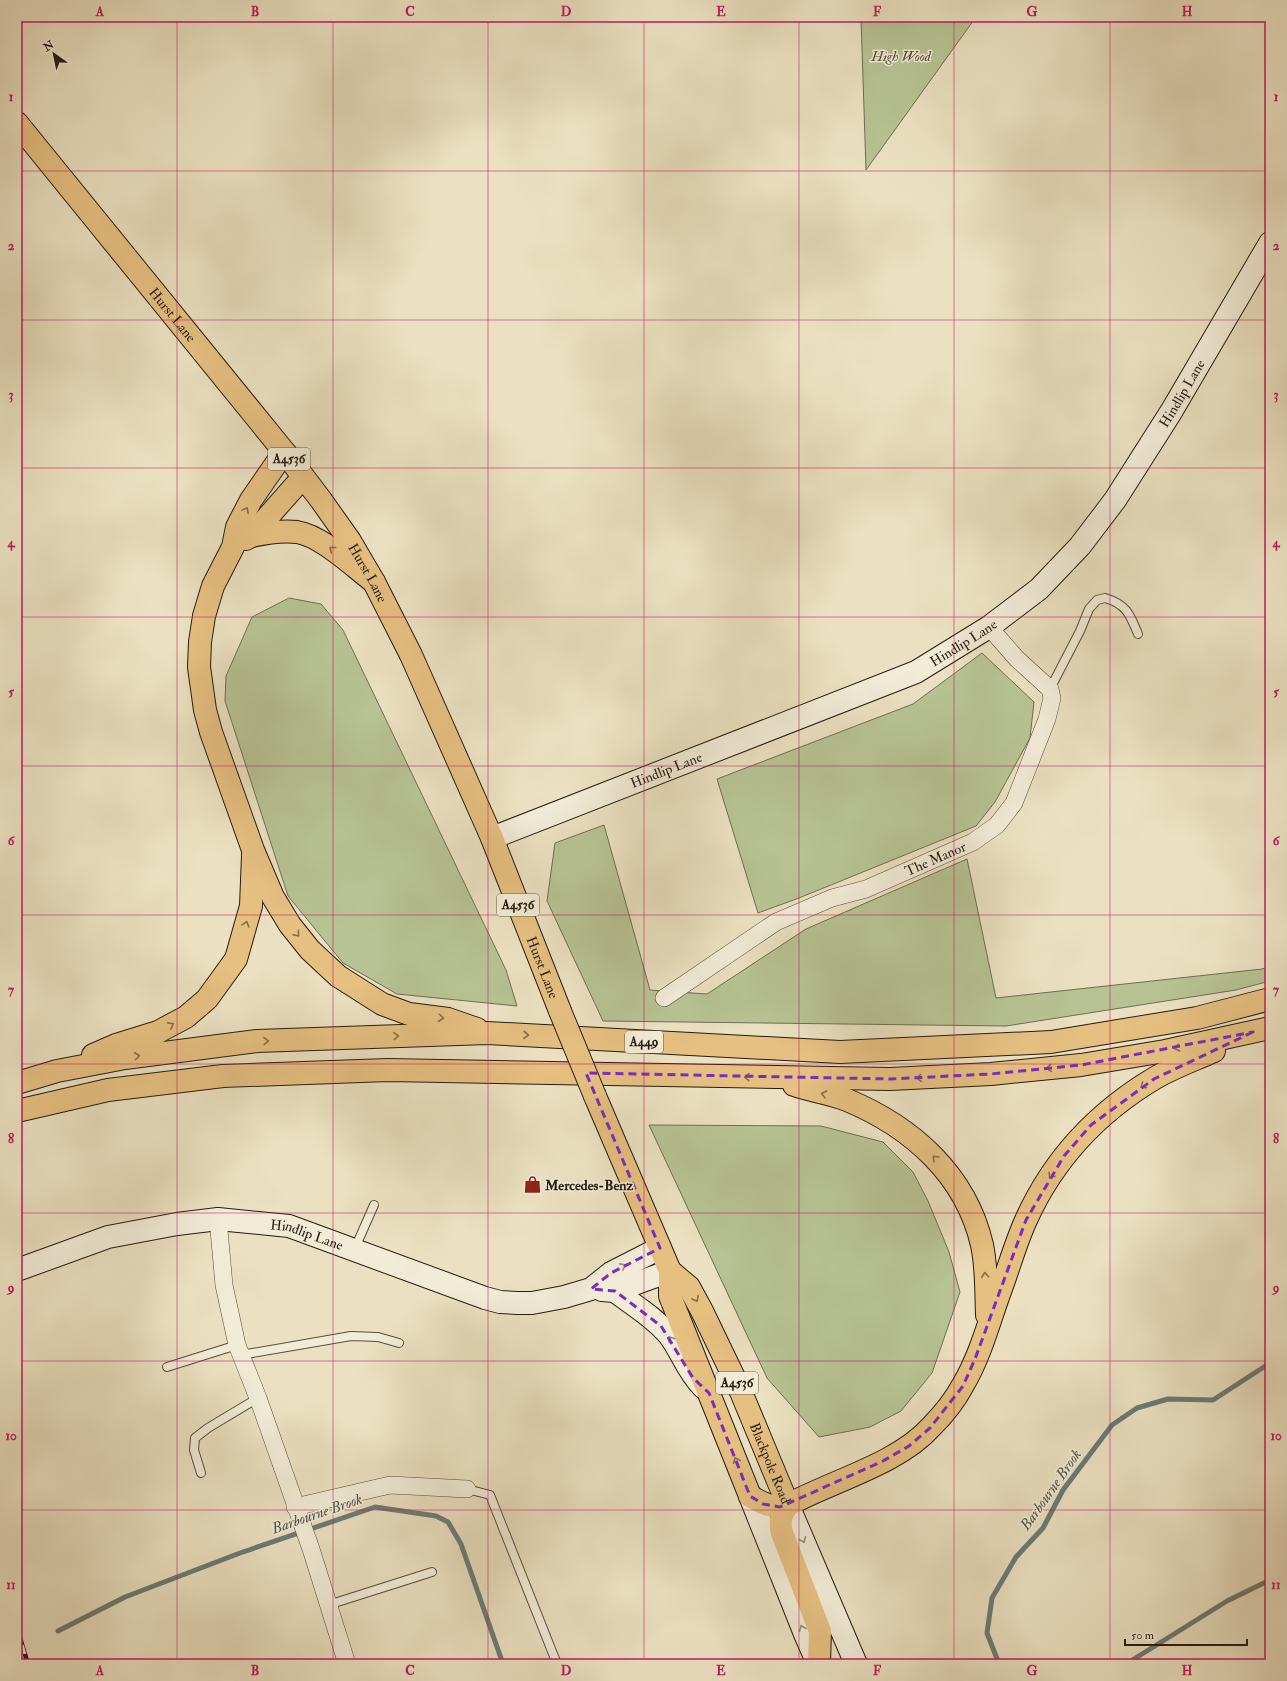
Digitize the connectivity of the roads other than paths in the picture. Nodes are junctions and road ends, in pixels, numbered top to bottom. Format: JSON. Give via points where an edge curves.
{"nodes":[{"id":1,"x":17,"y":123,"type":"edge"},
{"id":2,"x":1270,"y":243,"type":"edge"},
{"id":3,"x":286,"y":454,"type":"junction"},
{"id":4,"x":303,"y":477,"type":"junction"},
{"id":5,"x":242,"y":541,"type":"junction"},
{"id":6,"x":374,"y":582,"type":"junction"},
{"id":7,"x":990,"y":627,"type":"junction"},
{"id":8,"x":1138,"y":634,"type":"dead end"},
{"id":9,"x":1050,"y":689,"type":"junction"},
{"id":10,"x":492,"y":838,"type":"junction"},
{"id":11,"x":254,"y":850,"type":"junction"},
{"id":12,"x":664,"y":998,"type":"dead end"},
{"id":13,"x":1270,"y":999,"type":"edge"},
{"id":14,"x":1261,"y":1030,"type":"edge"},
{"id":15,"x":487,"y":1033,"type":"junction"},
{"id":16,"x":57,"y":1071,"type":"junction"},
{"id":17,"x":772,"y":1078,"type":"junction"},
{"id":18,"x":17,"y":1083,"type":"edge"},
{"id":19,"x":596,"y":1096,"type":"joint"},
{"id":20,"x":17,"y":1111,"type":"edge"},
{"id":21,"x":374,"y":1205,"type":"dead end"},
{"id":22,"x":218,"y":1219,"type":"junction"},
{"id":23,"x":660,"y":1248,"type":"junction"},
{"id":24,"x":354,"y":1251,"type":"junction"},
{"id":25,"x":17,"y":1270,"type":"edge"},
{"id":26,"x":670,"y":1271,"type":"junction"},
{"id":27,"x":592,"y":1289,"type":"junction"},
{"id":28,"x":615,"y":1291,"type":"junction"},
{"id":29,"x":987,"y":1328,"type":"junction"},
{"id":30,"x":399,"y":1343,"type":"dead end"},
{"id":31,"x":239,"y":1350,"type":"junction"},
{"id":32,"x":167,"y":1367,"type":"dead end"},
{"id":33,"x":709,"y":1393,"type":"junction"},
{"id":34,"x":258,"y":1398,"type":"junction"},
{"id":35,"x":201,"y":1473,"type":"dead end"},
{"id":36,"x":467,"y":1489,"type":"joint"},
{"id":37,"x":750,"y":1496,"type":"junction"},
{"id":38,"x":788,"y":1505,"type":"junction"},
{"id":39,"x":295,"y":1507,"type":"junction"},
{"id":40,"x":432,"y":1572,"type":"dead end"},
{"id":41,"x":328,"y":1605,"type":"junction"},
{"id":42,"x":347,"y":1664,"type":"edge"},
{"id":43,"x":557,"y":1664,"type":"edge"},
{"id":44,"x":819,"y":1664,"type":"edge"},
{"id":45,"x":856,"y":1664,"type":"edge"}],
"edges":[{"from":1,"to":3,"type":"main road","name":"Hurst Lane","number":"A4536"},
{"from":2,"to":7,"type":"street","name":"Hindlip Lane","via":[[1171,412],[1115,500],[1080,546],[1039,589]]},
{"from":3,"to":4,"type":"main road","name":"Hurst Lane","number":"A4536"},
{"from":5,"to":3,"type":"main road","one_way":true,"via":[[237,527],[251,500]]},
{"from":4,"to":5,"type":"main road"},
{"from":4,"to":6,"type":"main road","name":"Hurst Lane","number":"A4536","via":[[350,541]]},
{"from":6,"to":5,"type":"main road","one_way":true,"via":[[324,543],[311,536],[281,531]]},
{"from":5,"to":11,"type":"main road","via":[[213,586],[204,616],[198,667],[211,732]]},
{"from":6,"to":10,"type":"main road","name":"Hurst Lane","number":"A4536","via":[[411,655]]},
{"from":7,"to":9,"type":"street","via":[[1017,659]]},
{"from":7,"to":10,"type":"street","name":"Hindlip Lane","via":[[916,672]]},
{"from":8,"to":9,"type":"lane","via":[[1130,614],[1121,604],[1105,598],[1097,600],[1089,609]]},
{"from":9,"to":12,"type":"street","name":"The Manor","via":[[1052,698],[1047,719],[1014,803],[997,825],[973,842],[866,889],[832,898],[776,922]]},
{"from":10,"to":19,"type":"main road","name":"Hurst Lane","number":"A4536","bridge":true},
{"from":11,"to":15,"type":"main road","one_way":true,"via":[[273,897],[290,926],[310,950],[338,976],[382,1004],[409,1014],[448,1019]]},
{"from":16,"to":11,"type":"main road","one_way":true,"via":[[116,1044],[158,1032],[186,1017],[207,999],[236,959],[251,906]]},
{"from":15,"to":13,"type":"main road","number":"A449","one_way":true,"via":[[840,1052],[1051,1042],[1197,1018]]},
{"from":14,"to":17,"type":"main road","one_way":true,"via":[[1081,1066],[890,1079]]},
{"from":14,"to":29,"type":"main road","one_way":true,"via":[[1154,1079],[1122,1101],[1082,1135],[1044,1186],[1026,1220]]},
{"from":16,"to":15,"type":"main road","number":"A449","one_way":true,"via":[[125,1058],[258,1041]]},
{"from":16,"to":18,"type":"main road","number":"A449"},
{"from":17,"to":20,"type":"main road","one_way":true,"via":[[388,1070],[238,1076],[108,1090]]},
{"from":29,"to":17,"type":"main road","one_way":true,"via":[[986,1277],[982,1246],[973,1216],[958,1187],[940,1162],[917,1140],[868,1110],[845,1099]]},
{"from":19,"to":23,"type":"main road","name":"Blackpole Road","number":"A4536"},
{"from":21,"to":24,"type":"lane"},
{"from":22,"to":24,"type":"street","name":"Hindlip Lane","via":[[289,1226]]},
{"from":22,"to":25,"type":"street","name":"Hindlip Lane","via":[[108,1236]]},
{"from":22,"to":31,"type":"street","via":[[224,1285]]},
{"from":23,"to":26,"type":"main road","name":"Blackpole Road","number":"A4536"},
{"from":27,"to":23,"type":"street","name":"Hindlip Lane","one_way":true,"via":[[611,1273]]},
{"from":24,"to":27,"type":"street","name":"Hindlip Lane","via":[[500,1302],[532,1303]]},
{"from":26,"to":28,"type":"street","name":"Hindlip Lane"},
{"from":26,"to":33,"type":"main road","name":"Blackpole Road","number":"A4536","via":[[670,1296]]},
{"from":26,"to":38,"type":"main road","name":"Blackpole Road","number":"A4536","one_way":true,"via":[[689,1288],[702,1311],[741,1392]]},
{"from":27,"to":28,"type":"street","name":"Hindlip Lane"},
{"from":33,"to":28,"type":"street","one_way":true,"via":[[693,1378],[661,1326]]},
{"from":29,"to":38,"type":"main road","via":[[963,1386],[930,1428],[909,1446],[883,1461]]},
{"from":30,"to":31,"type":"lane","via":[[351,1336]]},
{"from":31,"to":32,"type":"lane"},
{"from":31,"to":34,"type":"street"},
{"from":37,"to":33,"type":"main road","name":"Blackpole Road","number":"A4536","one_way":true},
{"from":34,"to":35,"type":"lane","via":[[195,1438],[194,1450]]},
{"from":34,"to":39,"type":"street"},
{"from":36,"to":39,"type":"street","via":[[390,1485]]},
{"from":36,"to":43,"type":"lane","via":[[490,1496]]},
{"from":37,"to":38,"type":"main road","via":[[763,1504],[780,1507]]},
{"from":44,"to":37,"type":"street","name":"Blackpole Road","one_way":true},
{"from":38,"to":44,"type":"main road","via":[[782,1512],[782,1533],[820,1631]]},
{"from":38,"to":45,"type":"street","name":"Blackpole Road","one_way":true},
{"from":39,"to":41,"type":"street"},
{"from":40,"to":41,"type":"lane"},
{"from":41,"to":42,"type":"street"}]}
